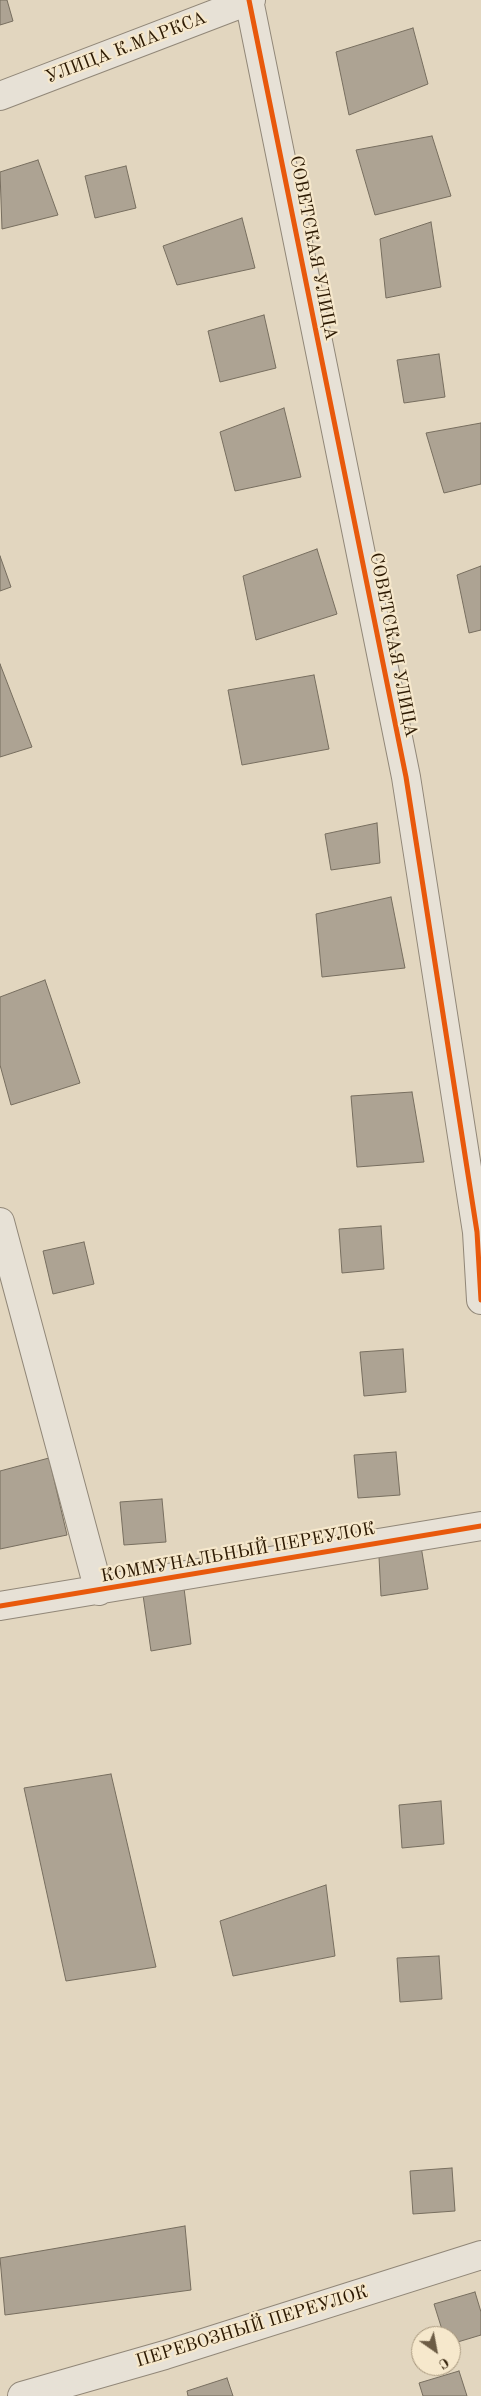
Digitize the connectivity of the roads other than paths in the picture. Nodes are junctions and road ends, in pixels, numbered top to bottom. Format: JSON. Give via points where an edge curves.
{"nodes":[{"id":1,"x":250,"y":0,"type":"edge"},
{"id":2,"x":0,"y":96,"type":"edge"},
{"id":3,"x":0,"y":1222,"type":"edge"},
{"id":4,"x":481,"y":1300,"type":"edge"},
{"id":5,"x":481,"y":1526,"type":"edge"},
{"id":6,"x":99,"y":1591,"type":"junction"},
{"id":7,"x":0,"y":1606,"type":"edge"},
{"id":8,"x":481,"y":2255,"type":"edge"},
{"id":9,"x":22,"y":2396,"type":"edge"}],
"edges":[{"from":1,"to":2,"type":"street","name":"УЛИЦА К.МАРКСА"},
{"from":1,"to":4,"type":"street","name":"СОВЕТСКАЯ УЛИЦА","via":[[406,777],[476,1232]]},
{"from":3,"to":6,"type":"street","name":"КОММУНАЛЬНЫЙ ПЕРЕУЛОК"},
{"from":5,"to":6,"type":"street","name":"КОММУНАЛЬНЫЙ ПЕРЕУЛОК"},
{"from":6,"to":7,"type":"street","name":"КОММУНАЛЬНЫЙ ПЕРЕУЛОК"},
{"from":8,"to":9,"type":"street","name":"ПЕРЕВОЗНЫЙ ПЕРЕУЛОК","via":[[174,2352]]}]}
